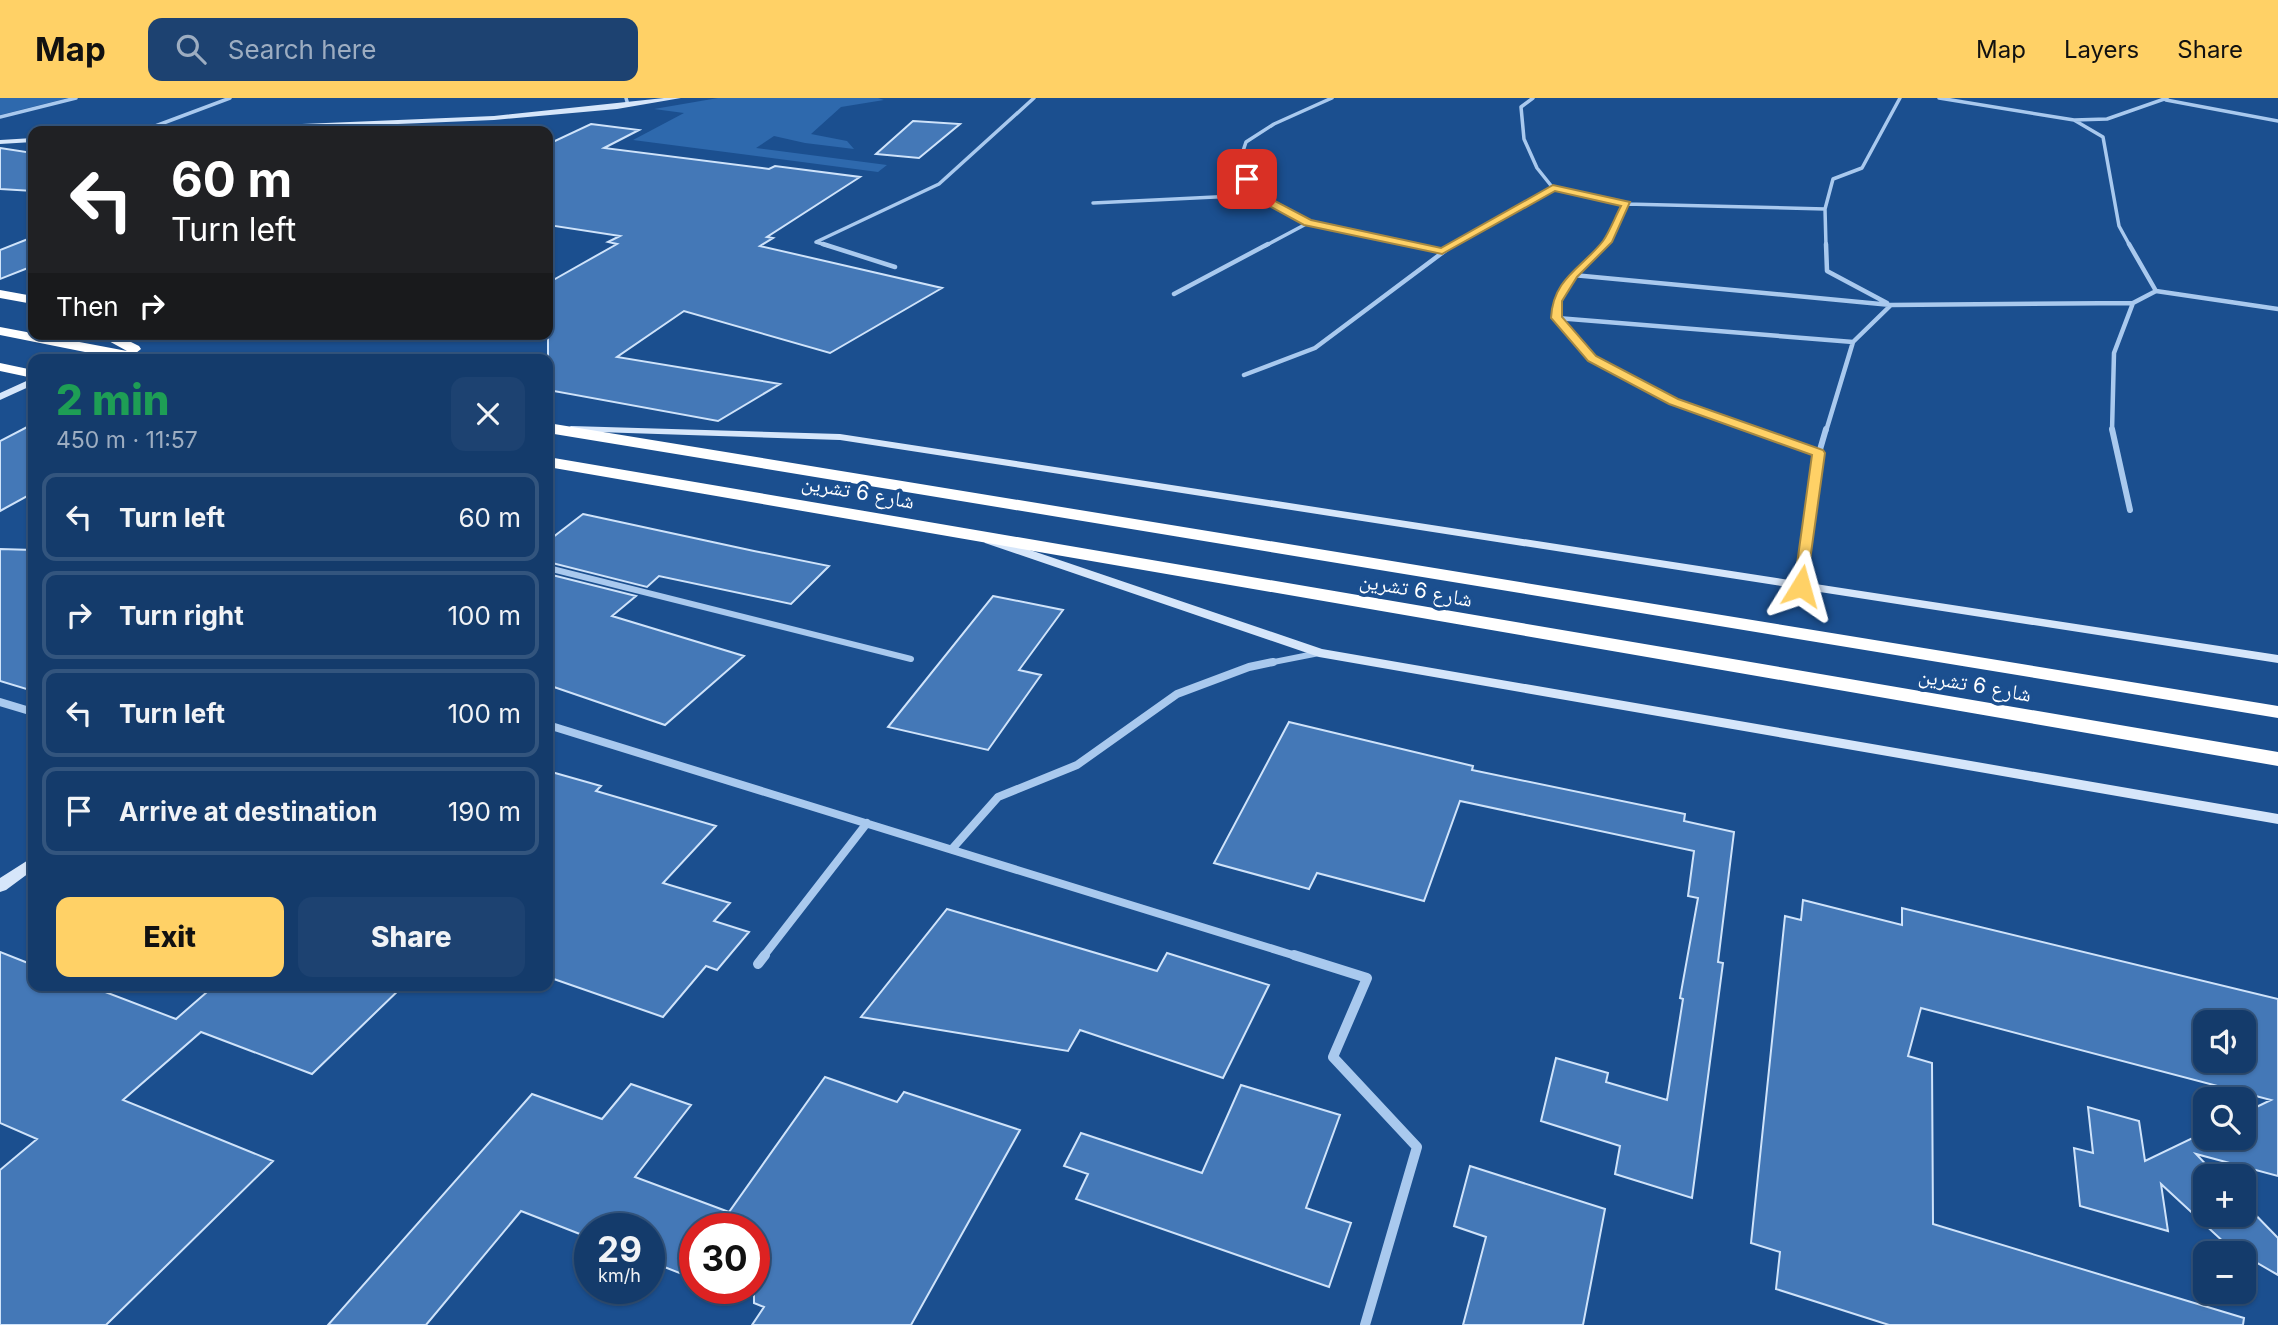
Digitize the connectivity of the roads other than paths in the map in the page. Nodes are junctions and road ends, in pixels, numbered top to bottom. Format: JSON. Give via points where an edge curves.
{"nodes":[{"id":1,"x":76,"y":98,"type":"edge"},
{"id":2,"x":230,"y":98,"type":"edge"},
{"id":3,"x":678,"y":98,"type":"edge"},
{"id":4,"x":1034,"y":98,"type":"edge"},
{"id":5,"x":1332,"y":98,"type":"edge"},
{"id":6,"x":1533,"y":98,"type":"edge"},
{"id":7,"x":1900,"y":98,"type":"edge"},
{"id":8,"x":1939,"y":98,"type":"edge"},
{"id":9,"x":2167,"y":99,"type":"edge"},
{"id":10,"x":627,"y":102,"type":"edge"},
{"id":11,"x":0,"y":117,"type":"edge"},
{"id":12,"x":2074,"y":120,"type":"junction"},
{"id":13,"x":2278,"y":121,"type":"edge"},
{"id":14,"x":155,"y":126,"type":"edge"},
{"id":15,"x":287,"y":126,"type":"edge"},
{"id":16,"x":28,"y":140,"type":"edge"},
{"id":17,"x":0,"y":142,"type":"edge"},
{"id":18,"x":1553,"y":188,"type":"junction"},
{"id":19,"x":1256,"y":195,"type":"junction"},
{"id":20,"x":1093,"y":203,"type":"dead end"},
{"id":21,"x":1626,"y":204,"type":"junction"},
{"id":22,"x":1825,"y":209,"type":"junction"},
{"id":23,"x":1308,"y":223,"type":"junction"},
{"id":24,"x":1442,"y":251,"type":"junction"},
{"id":25,"x":895,"y":267,"type":"dead end"},
{"id":26,"x":1573,"y":275,"type":"junction"},
{"id":27,"x":2156,"y":291,"type":"junction"},
{"id":28,"x":0,"y":294,"type":"edge"},
{"id":29,"x":1174,"y":294,"type":"dead end"},
{"id":30,"x":28,"y":299,"type":"edge"},
{"id":31,"x":2133,"y":303,"type":"junction"},
{"id":32,"x":1891,"y":305,"type":"junction"},
{"id":33,"x":2278,"y":309,"type":"edge"},
{"id":34,"x":1556,"y":318,"type":"junction"},
{"id":35,"x":0,"y":331,"type":"edge"},
{"id":36,"x":28,"y":336,"type":"edge"},
{"id":37,"x":46,"y":340,"type":"edge"},
{"id":38,"x":115,"y":340,"type":"edge"},
{"id":39,"x":1853,"y":342,"type":"junction"},
{"id":40,"x":118,"y":354,"type":"edge"},
{"id":41,"x":145,"y":354,"type":"edge"},
{"id":42,"x":0,"y":366,"type":"edge"},
{"id":43,"x":28,"y":373,"type":"edge"},
{"id":44,"x":1244,"y":375,"type":"dead end"},
{"id":45,"x":28,"y":383,"type":"edge"},
{"id":46,"x":0,"y":397,"type":"edge"},
{"id":47,"x":553,"y":428,"type":"edge"},
{"id":48,"x":553,"y":428,"type":"edge"},
{"id":49,"x":1819,"y":453,"type":"junction"},
{"id":50,"x":553,"y":463,"type":"edge"},
{"id":51,"x":2130,"y":510,"type":"dead end"},
{"id":52,"x":975,"y":535,"type":"junction"},
{"id":53,"x":553,"y":569,"type":"edge"},
{"id":54,"x":1801,"y":586,"type":"junction"},
{"id":55,"x":1319,"y":653,"type":"junction"},
{"id":56,"x":911,"y":659,"type":"dead end"},
{"id":57,"x":2278,"y":659,"type":"edge"},
{"id":58,"x":0,"y":702,"type":"edge"},
{"id":59,"x":28,"y":710,"type":"edge"},
{"id":60,"x":2278,"y":712,"type":"edge"},
{"id":61,"x":553,"y":727,"type":"edge"},
{"id":62,"x":2278,"y":759,"type":"edge"},
{"id":63,"x":2278,"y":819,"type":"edge"},
{"id":64,"x":867,"y":823,"type":"junction"},
{"id":65,"x":952,"y":849,"type":"junction"},
{"id":66,"x":28,"y":866,"type":"edge"},
{"id":67,"x":0,"y":886,"type":"edge"},
{"id":68,"x":758,"y":964,"type":"dead end"},
{"id":69,"x":1365,"y":1325,"type":"edge"}],
"edges":[{"from":1,"to":11,"type":"street"},
{"from":2,"to":14,"type":"street"},
{"from":3,"to":10,"type":"street"},
{"from":4,"to":25,"type":"street","via":[[939,184],[816,242]]},
{"from":5,"to":19,"type":"street","via":[[1246,142],[1239,163]]},
{"from":6,"to":18,"type":"street","via":[[1521,107],[1524,139],[1537,168]]},
{"from":7,"to":22,"type":"street","via":[[1862,168],[1833,179]]},
{"from":8,"to":12,"type":"street"},
{"from":9,"to":12,"type":"street","via":[[2107,119]]},
{"from":9,"to":13,"type":"street"},
{"from":10,"to":15,"type":"street","via":[[492,116]]},
{"from":12,"to":27,"type":"street","via":[[2103,137],[2119,226]]},
{"from":16,"to":17,"type":"street"},
{"from":18,"to":21,"type":"street"},
{"from":18,"to":24,"type":"street"},
{"from":19,"to":20,"type":"street"},
{"from":19,"to":23,"type":"street"},
{"from":21,"to":22,"type":"street"},
{"from":21,"to":26,"type":"street","via":[[1607,242]]},
{"from":22,"to":32,"type":"street","via":[[1827,271]]},
{"from":23,"to":24,"type":"street"},
{"from":23,"to":29,"type":"street"},
{"from":24,"to":44,"type":"street","via":[[1315,348]]},
{"from":26,"to":32,"type":"street"},
{"from":26,"to":34,"type":"street","via":[[1557,301]]},
{"from":27,"to":31,"type":"street"},
{"from":27,"to":33,"type":"street"},
{"from":28,"to":30,"type":"highway"},
{"from":31,"to":32,"type":"street"},
{"from":31,"to":51,"type":"street","via":[[2113,353],[2112,435]]},
{"from":32,"to":39,"type":"street"},
{"from":34,"to":39,"type":"street"},
{"from":34,"to":49,"type":"street","via":[[1592,358],[1674,401]]},
{"from":35,"to":36,"type":"highway"},
{"from":37,"to":40,"type":"highway"},
{"from":38,"to":41,"type":"highway"},
{"from":39,"to":49,"type":"street"},
{"from":42,"to":43,"type":"highway"},
{"from":45,"to":46,"type":"street"},
{"from":47,"to":54,"type":"street","via":[[840,437]]},
{"from":48,"to":60,"type":"highway","name":"شارع 6 تشرين"},
{"from":49,"to":54,"type":"street"},
{"from":50,"to":52,"type":"highway","name":"شارع 6 تشرين"},
{"from":52,"to":55,"type":"street"},
{"from":52,"to":62,"type":"highway","name":"شارع 6 تشرين"},
{"from":53,"to":56,"type":"street"},
{"from":54,"to":57,"type":"street"},
{"from":55,"to":63,"type":"street"},
{"from":55,"to":65,"type":"street","via":[[1249,667],[1177,694],[1077,765],[998,797]]},
{"from":58,"to":59,"type":"street"},
{"from":61,"to":64,"type":"street"},
{"from":64,"to":65,"type":"street"},
{"from":64,"to":68,"type":"street"},
{"from":65,"to":69,"type":"street","via":[[1367,978],[1333,1057],[1418,1147]]},
{"from":66,"to":67,"type":"street"}]}
